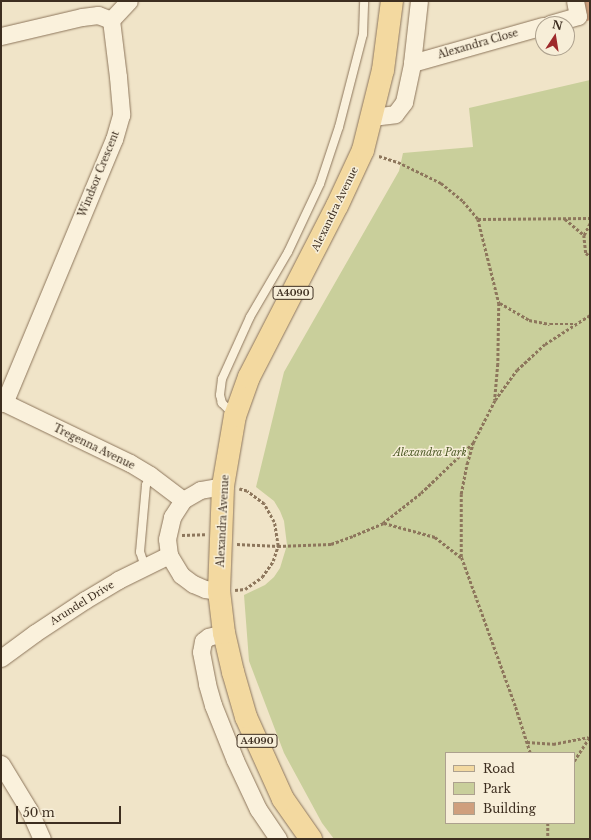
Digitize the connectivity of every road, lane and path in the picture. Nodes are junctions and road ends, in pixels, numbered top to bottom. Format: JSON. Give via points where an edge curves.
{"nodes":[{"id":1,"x":129,"y":1,"type":"edge"},
{"id":2,"x":364,"y":1,"type":"edge"},
{"id":3,"x":392,"y":1,"type":"edge"},
{"id":4,"x":419,"y":1,"type":"edge"},
{"id":5,"x":576,"y":8,"type":"edge"},
{"id":6,"x":563,"y":16,"type":"edge"},
{"id":7,"x":111,"y":20,"type":"junction"},
{"id":8,"x":535,"y":28,"type":"edge"},
{"id":9,"x":1,"y":36,"type":"edge"},
{"id":10,"x":412,"y":62,"type":"junction"},
{"id":11,"x":372,"y":117,"type":"junction"},
{"id":12,"x":363,"y":150,"type":"junction"},
{"id":13,"x":590,"y":218,"type":"edge"},
{"id":14,"x":478,"y":219,"type":"junction"},
{"id":15,"x":565,"y":219,"type":"junction"},
{"id":16,"x":590,"y":223,"type":"edge"},
{"id":17,"x":584,"y":235,"type":"junction"},
{"id":18,"x":590,"y":240,"type":"edge"},
{"id":19,"x":585,"y":242,"type":"junction"},
{"id":20,"x":590,"y":256,"type":"edge"},
{"id":21,"x":499,"y":303,"type":"junction"},
{"id":22,"x":590,"y":315,"type":"edge"},
{"id":23,"x":575,"y":324,"type":"junction"},
{"id":24,"x":495,"y":400,"type":"junction"},
{"id":25,"x":2,"y":402,"type":"edge"},
{"id":26,"x":235,"y":416,"type":"junction"},
{"id":27,"x":473,"y":443,"type":"junction"},
{"id":28,"x":150,"y":475,"type":"junction"},
{"id":29,"x":223,"y":486,"type":"junction"},
{"id":30,"x":247,"y":490,"type":"dead end"},
{"id":31,"x":183,"y":500,"type":"junction"},
{"id":32,"x":383,"y":523,"type":"junction"},
{"id":33,"x":167,"y":534,"type":"junction"},
{"id":34,"x":208,"y":534,"type":"dead end"},
{"id":35,"x":236,"y":540,"type":"dead end"},
{"id":36,"x":278,"y":546,"type":"junction"},
{"id":37,"x":169,"y":555,"type":"junction"},
{"id":38,"x":461,"y":557,"type":"junction"},
{"id":39,"x":145,"y":567,"type":"junction"},
{"id":40,"x":245,"y":589,"type":"dead end"},
{"id":41,"x":219,"y":591,"type":"junction"},
{"id":42,"x":224,"y":633,"type":"junction"},
{"id":43,"x":1,"y":658,"type":"edge"},
{"id":44,"x":589,"y":737,"type":"edge"},
{"id":45,"x":527,"y":742,"type":"junction"},
{"id":46,"x":530,"y":752,"type":"edge"},
{"id":47,"x":575,"y":759,"type":"edge"},
{"id":48,"x":1,"y":764,"type":"edge"},
{"id":49,"x":548,"y":824,"type":"edge"},
{"id":50,"x":42,"y":839,"type":"edge"},
{"id":51,"x":278,"y":839,"type":"edge"},
{"id":52,"x":311,"y":839,"type":"edge"},
{"id":53,"x":548,"y":839,"type":"edge"}],
"edges":[{"from":1,"to":7,"type":"street"},
{"from":2,"to":26,"type":"lane","via":[[363,34],[340,127],[320,184],[288,252],[250,317],[222,379],[222,402]]},
{"from":3,"to":11,"type":"main road","name":"Alexandra Avenue","number":"A4090","via":[[383,70]]},
{"from":4,"to":10,"type":"street"},
{"from":5,"to":6,"type":"street"},
{"from":7,"to":9,"type":"street","via":[[98,15],[82,17]]},
{"from":7,"to":25,"type":"street","name":"Windsor Crescent","via":[[120,115],[114,139]]},
{"from":8,"to":10,"type":"street","name":"Alexandra Close"},
{"from":10,"to":11,"type":"street","via":[[404,102],[395,114]]},
{"from":11,"to":12,"type":"main road","name":"Alexandra Avenue","number":"A4090"},
{"from":12,"to":14,"type":"path","via":[[398,162],[441,183],[463,201]]},
{"from":12,"to":26,"type":"main road","name":"Alexandra Avenue","number":"A4090","via":[[338,206],[249,377]]},
{"from":13,"to":15,"type":"path"},
{"from":14,"to":15,"type":"path"},
{"from":14,"to":21,"type":"path"},
{"from":15,"to":17,"type":"path"},
{"from":16,"to":17,"type":"path"},
{"from":17,"to":19,"type":"path"},
{"from":18,"to":19,"type":"path"},
{"from":19,"to":20,"type":"path","via":[[586,253]]},
{"from":21,"to":23,"type":"path","via":[[529,320],[550,324]]},
{"from":21,"to":24,"type":"path"},
{"from":22,"to":23,"type":"path"},
{"from":23,"to":24,"type":"path","via":[[546,344],[517,370]]},
{"from":24,"to":27,"type":"path"},
{"from":25,"to":28,"type":"street","name":"Tregenna Avenue"},
{"from":26,"to":29,"type":"main road","name":"Alexandra Avenue","number":"A4090"},
{"from":27,"to":32,"type":"path","via":[[426,489]]},
{"from":27,"to":38,"type":"path","via":[[466,464],[461,494]]},
{"from":28,"to":31,"type":"street","name":"Tregenna Avenue"},
{"from":28,"to":39,"type":"lane","via":[[146,485],[140,552]]},
{"from":29,"to":31,"type":"street","via":[[200,490]]},
{"from":29,"to":41,"type":"main road","name":"Alexandra Avenue","number":"A4090"},
{"from":30,"to":36,"type":"path","via":[[264,504],[274,522]]},
{"from":31,"to":33,"type":"street","via":[[172,517]]},
{"from":32,"to":36,"type":"path","via":[[331,544]]},
{"from":32,"to":38,"type":"path","via":[[435,537]]},
{"from":33,"to":34,"type":"path"},
{"from":33,"to":37,"type":"street"},
{"from":35,"to":36,"type":"path","via":[[236,544]]},
{"from":36,"to":40,"type":"path","via":[[273,561],[262,577]]},
{"from":37,"to":39,"type":"street","name":"Arundel Drive"},
{"from":37,"to":41,"type":"street","via":[[181,575],[193,584]]},
{"from":38,"to":45,"type":"path"},
{"from":39,"to":43,"type":"street","name":"Arundel Drive","via":[[61,616]]},
{"from":41,"to":42,"type":"main road","name":"Alexandra Avenue","number":"A4090"},
{"from":42,"to":51,"type":"street","via":[[203,641],[201,652],[207,684],[235,760],[258,809]]},
{"from":42,"to":52,"type":"main road","name":"Alexandra Avenue","number":"A4090","via":[[246,718],[283,798]]},
{"from":44,"to":45,"type":"path","via":[[552,744]]},
{"from":44,"to":47,"type":"path"},
{"from":45,"to":46,"type":"path"},
{"from":48,"to":50,"type":"street","via":[[29,810]]},
{"from":49,"to":53,"type":"path"}]}
